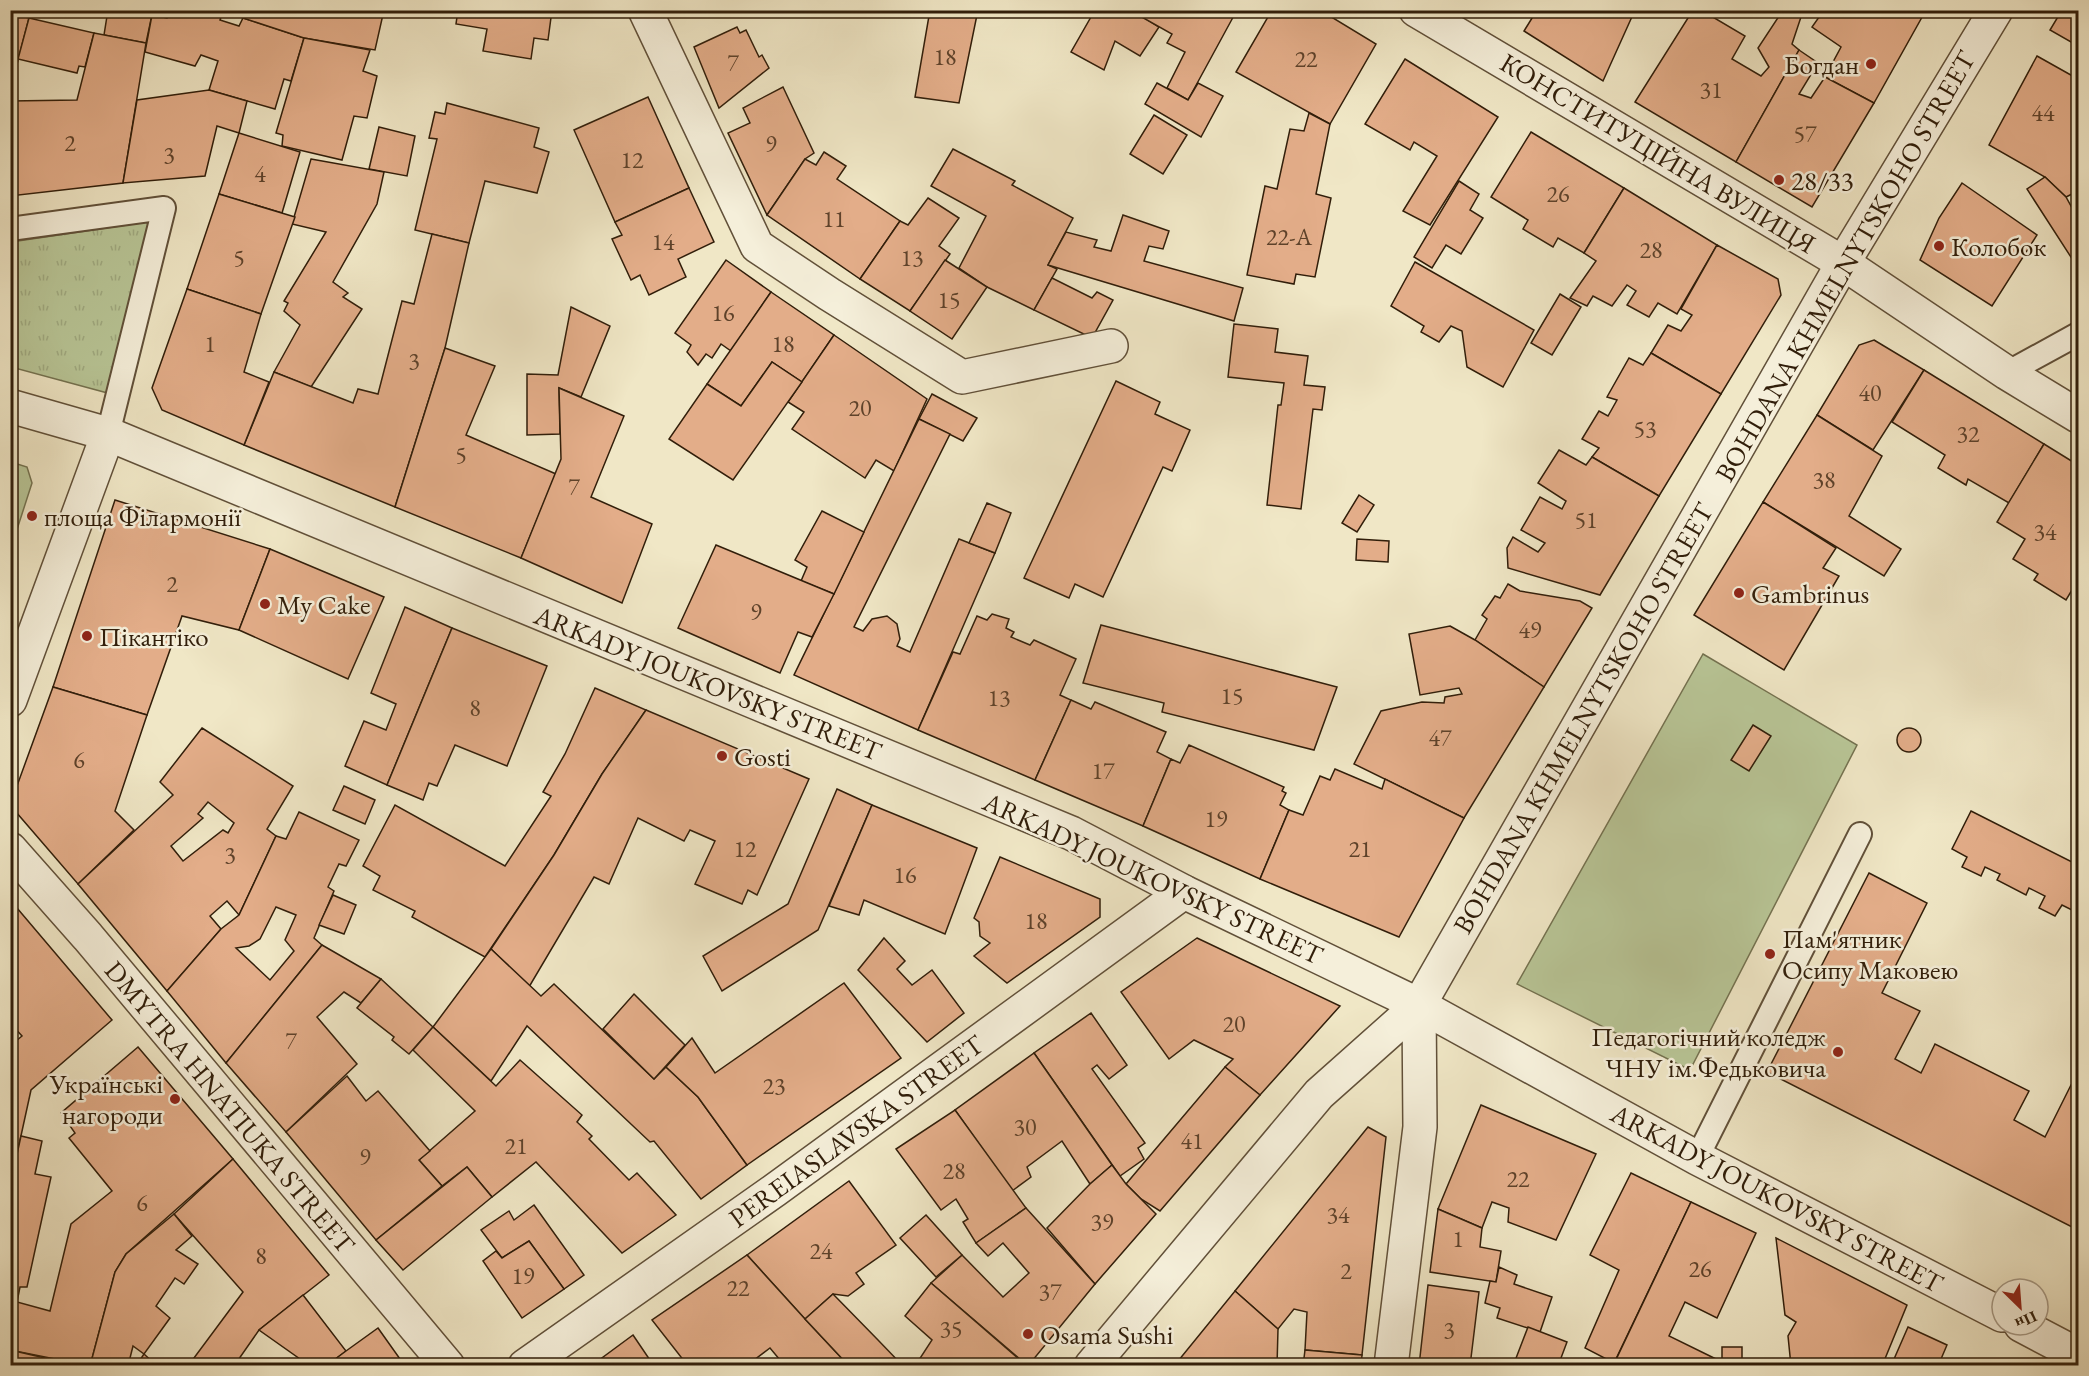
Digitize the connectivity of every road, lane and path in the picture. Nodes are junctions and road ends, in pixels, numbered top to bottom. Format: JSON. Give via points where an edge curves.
{"nodes":[{"id":1,"x":645,"y":10,"type":"edge"},
{"id":2,"x":1416,"y":10,"type":"edge"},
{"id":3,"x":1996,"y":10,"type":"edge"},
{"id":4,"x":10,"y":229,"type":"edge"},
{"id":5,"x":1843,"y":263,"type":"junction"},
{"id":6,"x":2079,"y":334,"type":"edge"},
{"id":7,"x":1111,"y":346,"type":"dead end"},
{"id":8,"x":2007,"y":374,"type":"junction"},
{"id":9,"x":10,"y":406,"type":"edge"},
{"id":10,"x":2079,"y":416,"type":"edge"},
{"id":11,"x":108,"y":434,"type":"junction"},
{"id":12,"x":10,"y":700,"type":"edge"},
{"id":13,"x":1860,"y":834,"type":"dead end"},
{"id":14,"x":10,"y":849,"type":"edge"},
{"id":15,"x":1184,"y":892,"type":"junction"},
{"id":16,"x":1419,"y":1005,"type":"junction"},
{"id":17,"x":1697,"y":1158,"type":"junction"},
{"id":18,"x":1990,"y":1309,"type":"edge"},
{"id":19,"x":2044,"y":1337,"type":"edge"},
{"id":20,"x":2079,"y":1355,"type":"edge"},
{"id":21,"x":448,"y":1365,"type":"edge"},
{"id":22,"x":525,"y":1365,"type":"edge"},
{"id":23,"x":1092,"y":1365,"type":"edge"},
{"id":24,"x":1391,"y":1365,"type":"edge"}],
"edges":[{"from":1,"to":7,"type":"street","via":[[758,246],[962,377]]},
{"from":2,"to":5,"type":"street","name":"КОНСТИТУЦІЙНА ВУЛИЦЯ"},
{"from":3,"to":5,"type":"street","name":"BOHDANA KHMELNYTSKOHO STREET"},
{"from":4,"to":11,"type":"lane","via":[[164,208]]},
{"from":5,"to":8,"type":"street","name":"КОНСТИТУЦІЙНА ВУЛИЦЯ"},
{"from":5,"to":16,"type":"street","name":"BOHDANA KHMELNYTSKOHO STREET"},
{"from":6,"to":8,"type":"lane"},
{"from":8,"to":10,"type":"street","name":"КОНСТИТУЦІЙНА ВУЛИЦЯ"},
{"from":9,"to":11,"type":"street","name":"ARKADY JOUKOVSKY STREET"},
{"from":11,"to":12,"type":"street"},
{"from":11,"to":15,"type":"street","name":"ARKADY JOUKOVSKY STREET","via":[[1071,833]]},
{"from":13,"to":17,"type":"lane"},
{"from":14,"to":21,"type":"street","name":"DMYTRA HNATIUKA STREET"},
{"from":15,"to":16,"type":"street","name":"ARKADY JOUKOVSKY STREET"},
{"from":15,"to":22,"type":"street","name":"PEREIASLAVSKA STREET","via":[[775,1190]]},
{"from":16,"to":17,"type":"street","name":"ARKADY JOUKOVSKY STREET"},
{"from":16,"to":23,"type":"street","name":"BOHDANA KHMELNYTSKOHO STREET","via":[[1319,1094]]},
{"from":16,"to":24,"type":"street","via":[[1420,1127]]},
{"from":17,"to":18,"type":"street","name":"ARKADY JOUKOVSKY STREET"},
{"from":19,"to":20,"type":"street"}]}
